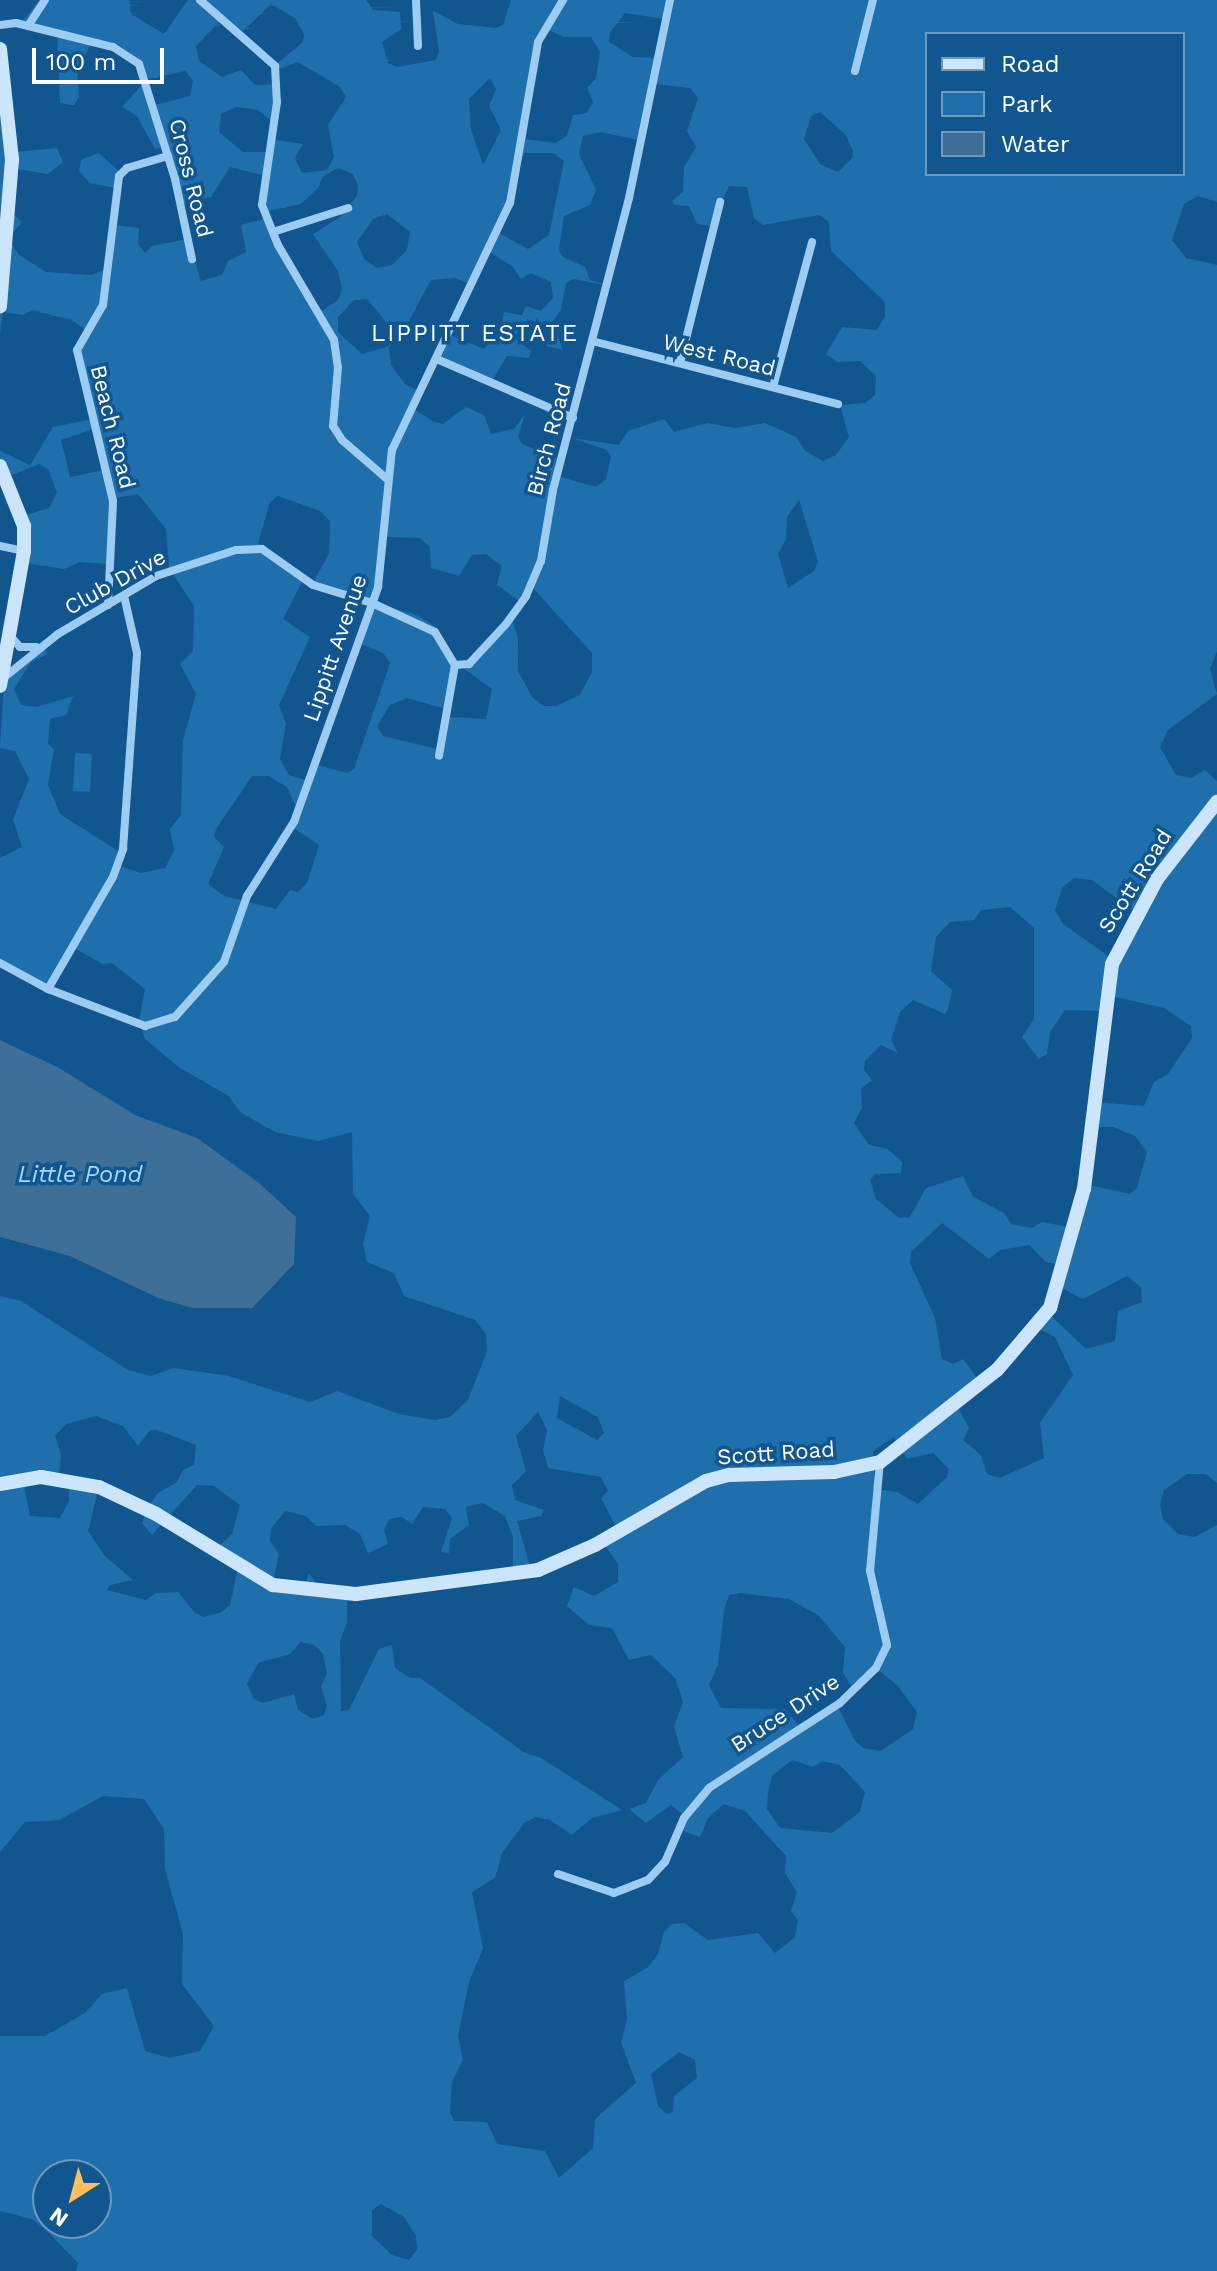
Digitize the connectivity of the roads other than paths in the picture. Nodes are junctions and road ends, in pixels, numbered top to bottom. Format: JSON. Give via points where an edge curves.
{"nodes":[{"id":1,"x":45,"y":0,"type":"edge"},
{"id":2,"x":200,"y":0,"type":"edge"},
{"id":3,"x":416,"y":0,"type":"edge"},
{"id":4,"x":562,"y":0,"type":"edge"},
{"id":5,"x":670,"y":0,"type":"edge"},
{"id":6,"x":873,"y":0,"type":"edge"},
{"id":7,"x":0,"y":25,"type":"edge"},
{"id":8,"x":28,"y":26,"type":"junction"},
{"id":9,"x":418,"y":46,"type":"dead end"},
{"id":10,"x":0,"y":49,"type":"edge"},
{"id":11,"x":855,"y":71,"type":"dead end"},
{"id":12,"x":4,"y":110,"type":"edge"},
{"id":13,"x":168,"y":156,"type":"junction"},
{"id":14,"x":720,"y":202,"type":"dead end"},
{"id":15,"x":348,"y":208,"type":"dead end"},
{"id":16,"x":273,"y":232,"type":"junction"},
{"id":17,"x":812,"y":242,"type":"dead end"},
{"id":18,"x":192,"y":259,"type":"dead end"},
{"id":19,"x":0,"y":307,"type":"edge"},
{"id":20,"x":592,"y":341,"type":"junction"},
{"id":21,"x":439,"y":360,"type":"junction"},
{"id":22,"x":680,"y":363,"type":"junction"},
{"id":23,"x":773,"y":387,"type":"junction"},
{"id":24,"x":838,"y":404,"type":"dead end"},
{"id":25,"x":573,"y":418,"type":"junction"},
{"id":26,"x":0,"y":466,"type":"edge"},
{"id":27,"x":387,"y":479,"type":"junction"},
{"id":28,"x":0,"y":546,"type":"edge"},
{"id":29,"x":24,"y":551,"type":"junction"},
{"id":30,"x":124,"y":596,"type":"junction"},
{"id":31,"x":372,"y":603,"type":"junction"},
{"id":32,"x":108,"y":605,"type":"junction"},
{"id":33,"x":10,"y":635,"type":"junction"},
{"id":34,"x":44,"y":643,"type":"junction"},
{"id":35,"x":455,"y":665,"type":"junction"},
{"id":36,"x":1,"y":683,"type":"edge"},
{"id":37,"x":439,"y":756,"type":"dead end"},
{"id":38,"x":1217,"y":802,"type":"edge"},
{"id":39,"x":0,"y":963,"type":"edge"},
{"id":40,"x":48,"y":989,"type":"junction"},
{"id":41,"x":880,"y":1462,"type":"junction"},
{"id":42,"x":0,"y":1484,"type":"edge"},
{"id":43,"x":558,"y":1874,"type":"dead end"}],
"edges":[{"from":1,"to":8,"type":"street"},
{"from":2,"to":16,"type":"street","via":[[251,42],[278,73],[262,205]]},
{"from":3,"to":9,"type":"street"},
{"from":4,"to":21,"type":"street","name":"Lippitt Avenue","via":[[536,50],[515,190]]},
{"from":5,"to":20,"type":"street","name":"Birch Road"},
{"from":6,"to":11,"type":"street"},
{"from":7,"to":8,"type":"street","name":"Cross Road"},
{"from":8,"to":13,"type":"street","name":"Cross Road","via":[[131,56],[149,85]]},
{"from":10,"to":12,"type":"street"},
{"from":12,"to":19,"type":"street","via":[[12,160]]},
{"from":13,"to":18,"type":"street","name":"Cross Road"},
{"from":13,"to":32,"type":"street","name":"Beach Road","via":[[127,168],[119,176],[103,305],[77,350],[113,501]]},
{"from":14,"to":22,"type":"street"},
{"from":15,"to":16,"type":"street"},
{"from":16,"to":27,"type":"street","via":[[334,340],[338,367],[333,426]]},
{"from":17,"to":23,"type":"street"},
{"from":20,"to":22,"type":"street","name":"West Road"},
{"from":20,"to":25,"type":"street","name":"Birch Road"},
{"from":21,"to":25,"type":"street"},
{"from":21,"to":27,"type":"street","name":"Lippitt Avenue","via":[[397,438]]},
{"from":22,"to":23,"type":"street","name":"West Road"},
{"from":23,"to":24,"type":"street","name":"West Road"},
{"from":25,"to":35,"type":"street","name":"Birch Road","via":[[532,584],[481,653],[465,666]]},
{"from":26,"to":29,"type":"street","via":[[24,526]]},
{"from":27,"to":31,"type":"street","name":"Lippitt Avenue","via":[[381,576]]},
{"from":28,"to":29,"type":"street"},
{"from":29,"to":33,"type":"street"},
{"from":30,"to":31,"type":"street","name":"Club Drive","via":[[171,569],[254,547],[270,551],[313,585]]},
{"from":30,"to":32,"type":"street","name":"Club Drive"},
{"from":30,"to":40,"type":"street","via":[[137,653],[123,849],[113,877]]},
{"from":31,"to":35,"type":"street","name":"Club Drive","via":[[427,625]]},
{"from":31,"to":40,"type":"street","name":"Lippitt Avenue","via":[[294,822],[247,896],[232,946],[206,986],[175,1017],[145,1026]]},
{"from":32,"to":34,"type":"street","name":"Club Drive"},
{"from":33,"to":34,"type":"street","via":[[27,649]]},
{"from":33,"to":36,"type":"street"},
{"from":34,"to":36,"type":"street","name":"Club Drive"},
{"from":35,"to":37,"type":"street"},
{"from":38,"to":41,"type":"street","name":"Scott Road","via":[[1157,879],[1112,964],[1084,1189],[1050,1308],[997,1370]]},
{"from":39,"to":40,"type":"street","name":"Lippitt Avenue"},
{"from":41,"to":42,"type":"street","name":"Scott Road","via":[[834,1472],[729,1475],[706,1481],[595,1545],[538,1570],[356,1594],[273,1585],[156,1514],[99,1487],[41,1477]]},
{"from":41,"to":43,"type":"street","name":"Bruce Drive","via":[[870,1571],[887,1645],[876,1668],[840,1703],[709,1788],[684,1818],[665,1862],[641,1885],[614,1893]]}]}
